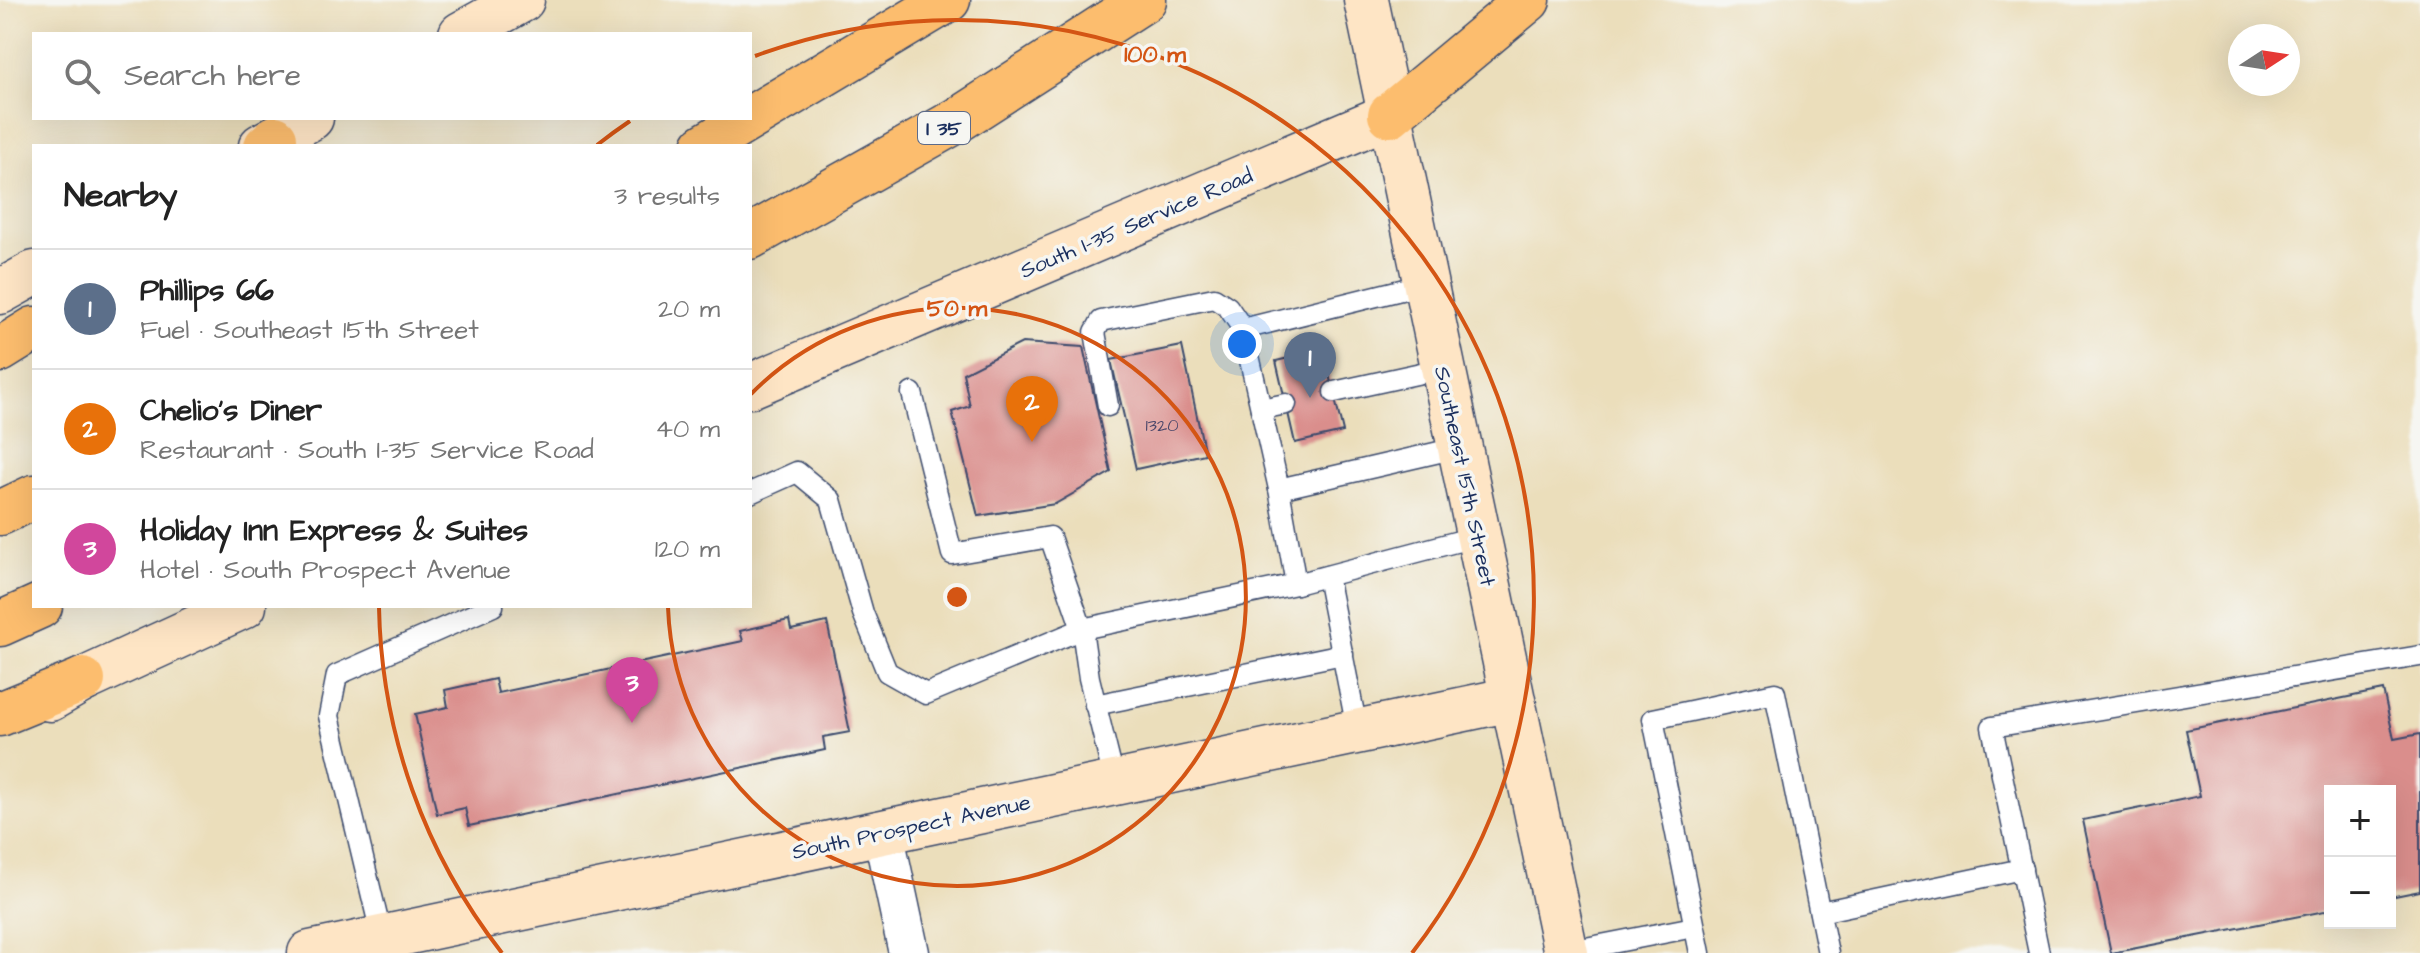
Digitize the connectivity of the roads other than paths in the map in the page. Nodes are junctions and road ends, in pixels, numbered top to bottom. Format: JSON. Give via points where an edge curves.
{"nodes":[{"id":1,"x":522,"y":0,"type":"edge"},
{"id":2,"x":948,"y":0,"type":"edge"},
{"id":3,"x":1144,"y":0,"type":"edge"},
{"id":4,"x":1366,"y":0,"type":"edge"},
{"id":5,"x":1528,"y":0,"type":"edge"},
{"id":6,"x":465,"y":32,"type":"edge"},
{"id":7,"x":1390,"y":115,"type":"junction"},
{"id":8,"x":752,"y":117,"type":"edge"},
{"id":9,"x":747,"y":120,"type":"edge"},
{"id":10,"x":707,"y":144,"type":"edge"},
{"id":11,"x":752,"y":236,"type":"edge"},
{"id":12,"x":32,"y":274,"type":"edge"},
{"id":13,"x":1425,"y":284,"type":"junction"},
{"id":14,"x":0,"y":292,"type":"edge"},
{"id":15,"x":1243,"y":329,"type":"junction"},
{"id":16,"x":32,"y":330,"type":"edge"},
{"id":17,"x":0,"y":350,"type":"edge"},
{"id":18,"x":1444,"y":368,"type":"junction"},
{"id":19,"x":752,"y":385,"type":"edge"},
{"id":20,"x":1334,"y":392,"type":"dead end"},
{"id":21,"x":912,"y":393,"type":"dead end"},
{"id":22,"x":1286,"y":404,"type":"dead end"},
{"id":23,"x":1108,"y":406,"type":"dead end"},
{"id":24,"x":1261,"y":409,"type":"junction"},
{"id":25,"x":1461,"y":447,"type":"junction"},
{"id":26,"x":1279,"y":489,"type":"junction"},
{"id":27,"x":752,"y":492,"type":"edge"},
{"id":28,"x":32,"y":498,"type":"edge"},
{"id":29,"x":0,"y":513,"type":"edge"},
{"id":30,"x":1478,"y":536,"type":"junction"},
{"id":31,"x":1327,"y":576,"type":"junction"},
{"id":32,"x":1296,"y":584,"type":"junction"},
{"id":33,"x":36,"y":608,"type":"edge"},
{"id":34,"x":240,"y":608,"type":"edge"},
{"id":35,"x":488,"y":608,"type":"edge"},
{"id":36,"x":0,"y":624,"type":"edge"},
{"id":37,"x":1082,"y":629,"type":"junction"},
{"id":38,"x":1343,"y":654,"type":"junction"},
{"id":39,"x":2420,"y":656,"type":"edge"},
{"id":40,"x":83,"y":680,"type":"junction"},
{"id":41,"x":1512,"y":699,"type":"junction"},
{"id":42,"x":1095,"y":705,"type":"junction"},
{"id":43,"x":0,"y":714,"type":"edge"},
{"id":44,"x":0,"y":729,"type":"edge"},
{"id":45,"x":1358,"y":734,"type":"junction"},
{"id":46,"x":1115,"y":783,"type":"junction"},
{"id":47,"x":883,"y":832,"type":"junction"},
{"id":48,"x":2022,"y":869,"type":"junction"},
{"id":49,"x":1820,"y":912,"type":"junction"},
{"id":50,"x":1694,"y":927,"type":"junction"},
{"id":51,"x":382,"y":938,"type":"junction"},
{"id":52,"x":1566,"y":952,"type":"edge"},
{"id":53,"x":310,"y":953,"type":"edge"},
{"id":54,"x":909,"y":953,"type":"edge"},
{"id":55,"x":1700,"y":953,"type":"edge"},
{"id":56,"x":1828,"y":953,"type":"edge"},
{"id":57,"x":2039,"y":953,"type":"edge"}],
"edges":[{"from":1,"to":6,"type":"main road"},
{"from":2,"to":8,"type":"highway"},
{"from":3,"to":11,"type":"highway","number":"I 35","via":[[958,120]]},
{"from":4,"to":7,"type":"main road","name":"Southeast 15th Street"},
{"from":5,"to":7,"type":"highway"},
{"from":7,"to":13,"type":"main road","name":"Southeast 15th Street"},
{"from":7,"to":19,"type":"main road","name":"South I-35 Service Road"},
{"from":9,"to":10,"type":"highway"},
{"from":12,"to":14,"type":"main road"},
{"from":13,"to":15,"type":"lane"},
{"from":13,"to":18,"type":"main road","name":"Southeast 15th Street"},
{"from":15,"to":23,"type":"lane","via":[[1228,307],[1214,298],[1101,321],[1095,332]]},
{"from":15,"to":24,"type":"lane"},
{"from":16,"to":17,"type":"highway"},
{"from":18,"to":20,"type":"lane"},
{"from":18,"to":25,"type":"main road","name":"Southeast 15th Street"},
{"from":21,"to":37,"type":"lane","via":[[952,554],[1050,537]]},
{"from":22,"to":24,"type":"lane"},
{"from":24,"to":26,"type":"lane"},
{"from":25,"to":26,"type":"lane"},
{"from":25,"to":30,"type":"main road","name":"Southeast 15th Street"},
{"from":26,"to":32,"type":"lane"},
{"from":27,"to":37,"type":"lane","via":[[797,472],[831,500],[863,613],[887,672],[926,694]]},
{"from":28,"to":29,"type":"highway"},
{"from":30,"to":31,"type":"lane"},
{"from":30,"to":41,"type":"main road","name":"Southeast 15th Street"},
{"from":31,"to":32,"type":"lane"},
{"from":31,"to":38,"type":"lane"},
{"from":32,"to":37,"type":"lane"},
{"from":33,"to":36,"type":"highway"},
{"from":34,"to":40,"type":"main road"},
{"from":35,"to":51,"type":"lane","via":[[337,675],[329,716]]},
{"from":37,"to":42,"type":"lane"},
{"from":38,"to":42,"type":"lane"},
{"from":38,"to":45,"type":"lane"},
{"from":39,"to":48,"type":"lane","via":[[1992,727]]},
{"from":40,"to":43,"type":"highway"},
{"from":40,"to":44,"type":"main road"},
{"from":41,"to":45,"type":"main road","name":"South Prospect Avenue"},
{"from":41,"to":52,"type":"main road","name":"Southeast 15th Street"},
{"from":42,"to":46,"type":"lane"},
{"from":45,"to":46,"type":"main road","name":"South Prospect Avenue"},
{"from":46,"to":47,"type":"main road","name":"South Prospect Avenue"},
{"from":47,"to":51,"type":"main road","name":"South Prospect Avenue"},
{"from":47,"to":54,"type":"street"},
{"from":48,"to":49,"type":"lane"},
{"from":48,"to":57,"type":"lane"},
{"from":49,"to":50,"type":"lane","via":[[1775,693],[1653,719]]},
{"from":49,"to":56,"type":"lane"},
{"from":50,"to":52,"type":"lane"},
{"from":50,"to":55,"type":"lane"},
{"from":51,"to":53,"type":"main road","name":"South Prospect Avenue"}]}
